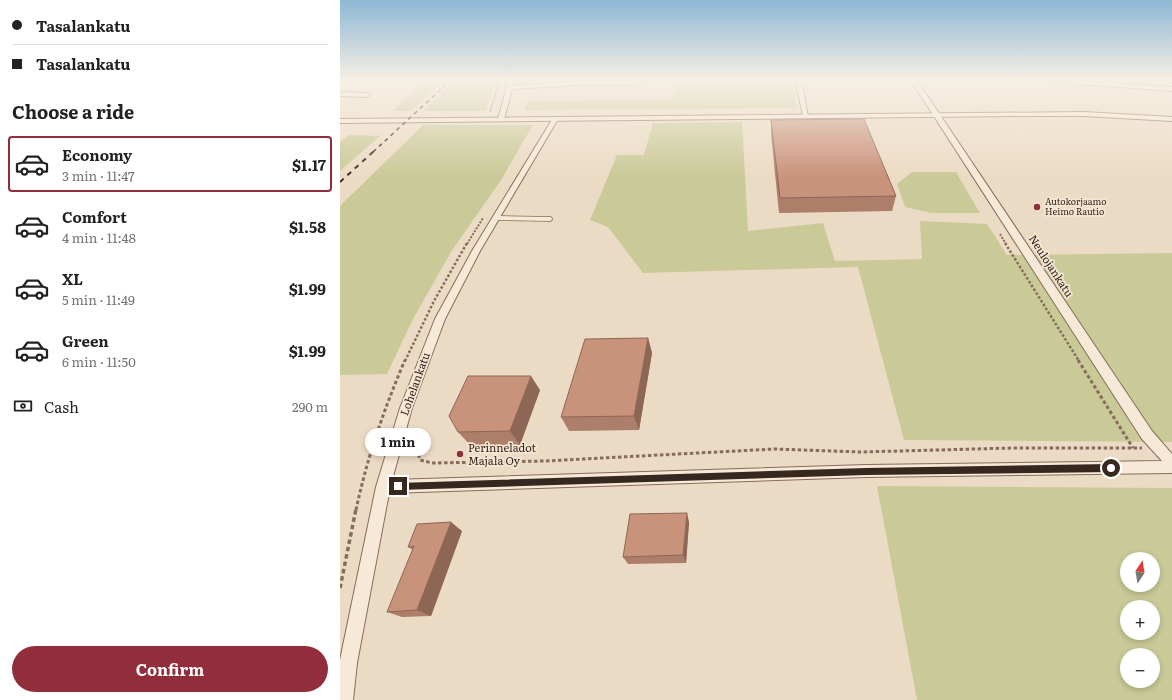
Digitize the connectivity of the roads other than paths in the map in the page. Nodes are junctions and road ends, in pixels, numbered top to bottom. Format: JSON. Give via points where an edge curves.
{"nodes":[{"id":1,"x":503,"y":112,"type":"edge"},
{"id":2,"x":805,"y":112,"type":"edge"},
{"id":3,"x":935,"y":112,"type":"edge"},
{"id":4,"x":937,"y":115,"type":"junction"},
{"id":5,"x":806,"y":116,"type":"junction"},
{"id":6,"x":501,"y":119,"type":"junction"},
{"id":7,"x":555,"y":119,"type":"junction"},
{"id":8,"x":1172,"y":119,"type":"edge"},
{"id":9,"x":340,"y":121,"type":"edge"},
{"id":10,"x":496,"y":218,"type":"junction"},
{"id":11,"x":550,"y":219,"type":"dead end"},
{"id":12,"x":1172,"y":463,"type":"edge"},
{"id":13,"x":1172,"y":467,"type":"edge"},
{"id":14,"x":383,"y":487,"type":"junction"},
{"id":15,"x":344,"y":700,"type":"edge"}],
"edges":[{"from":1,"to":6,"type":"street"},
{"from":2,"to":5,"type":"street"},
{"from":3,"to":4,"type":"street","name":"Neulojankatu"},
{"from":4,"to":5,"type":"street"},
{"from":4,"to":8,"type":"street","via":[[1084,114]]},
{"from":4,"to":12,"type":"street","name":"Neulojankatu","via":[[1147,435]]},
{"from":5,"to":7,"type":"street"},
{"from":6,"to":7,"type":"street"},
{"from":6,"to":9,"type":"street"},
{"from":7,"to":10,"type":"street","name":"Lohelankatu"},
{"from":10,"to":11,"type":"lane"},
{"from":10,"to":14,"type":"street","name":"Lohelankatu","via":[[440,319],[406,408]]},
{"from":13,"to":14,"type":"street","via":[[866,471]]},
{"from":14,"to":15,"type":"street","name":"Lohelankatu","via":[[348,663]]}]}
